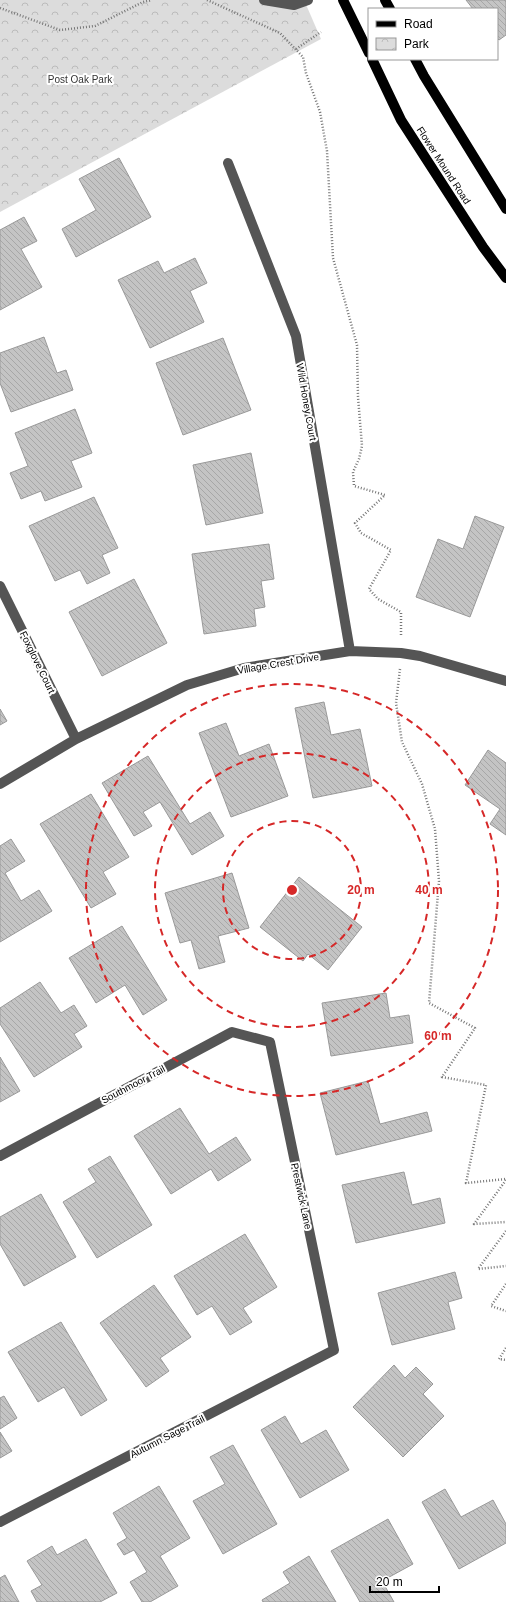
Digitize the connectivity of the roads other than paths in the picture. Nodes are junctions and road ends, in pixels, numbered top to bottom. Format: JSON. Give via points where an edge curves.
{"nodes":[{"id":1,"x":264,"y":0,"type":"edge"},
{"id":2,"x":308,"y":0,"type":"edge"},
{"id":3,"x":343,"y":0,"type":"edge"},
{"id":4,"x":368,"y":51,"type":"edge"},
{"id":5,"x":372,"y":60,"type":"edge"},
{"id":6,"x":416,"y":60,"type":"edge"},
{"id":7,"x":228,"y":163,"type":"dead end"},
{"id":8,"x":506,"y":209,"type":"edge"},
{"id":9,"x":506,"y":278,"type":"edge"},
{"id":10,"x":0,"y":586,"type":"edge"},
{"id":11,"x":350,"y":651,"type":"junction"},
{"id":12,"x":506,"y":681,"type":"edge"},
{"id":13,"x":76,"y":739,"type":"junction"},
{"id":14,"x":0,"y":784,"type":"edge"},
{"id":15,"x":270,"y":1042,"type":"joint"},
{"id":16,"x":0,"y":1156,"type":"edge"},
{"id":17,"x":334,"y":1350,"type":"joint"},
{"id":18,"x":0,"y":1522,"type":"edge"}],
"edges":[{"from":1,"to":2,"type":"street","via":[[294,5]]},
{"from":3,"to":4,"type":"main road"},
{"from":5,"to":9,"type":"main road","name":"Flower Mound Road","via":[[401,120],[482,247]]},
{"from":6,"to":8,"type":"main road"},
{"from":7,"to":11,"type":"street","name":"Wild Honey Court","via":[[296,336]]},
{"from":10,"to":13,"type":"street","name":"Foxglove Court"},
{"from":11,"to":12,"type":"street","name":"Village Crest Drive","via":[[420,656]]},
{"from":11,"to":13,"type":"street","name":"Village Crest Drive","via":[[244,668],[187,685]]},
{"from":13,"to":14,"type":"street","name":"Village Crest Drive"},
{"from":15,"to":16,"type":"street","name":"Southmoor Trail","via":[[232,1032]]},
{"from":15,"to":17,"type":"street","name":"Prestwick Lane"},
{"from":17,"to":18,"type":"street","name":"Autumn Sage Trail"}]}
